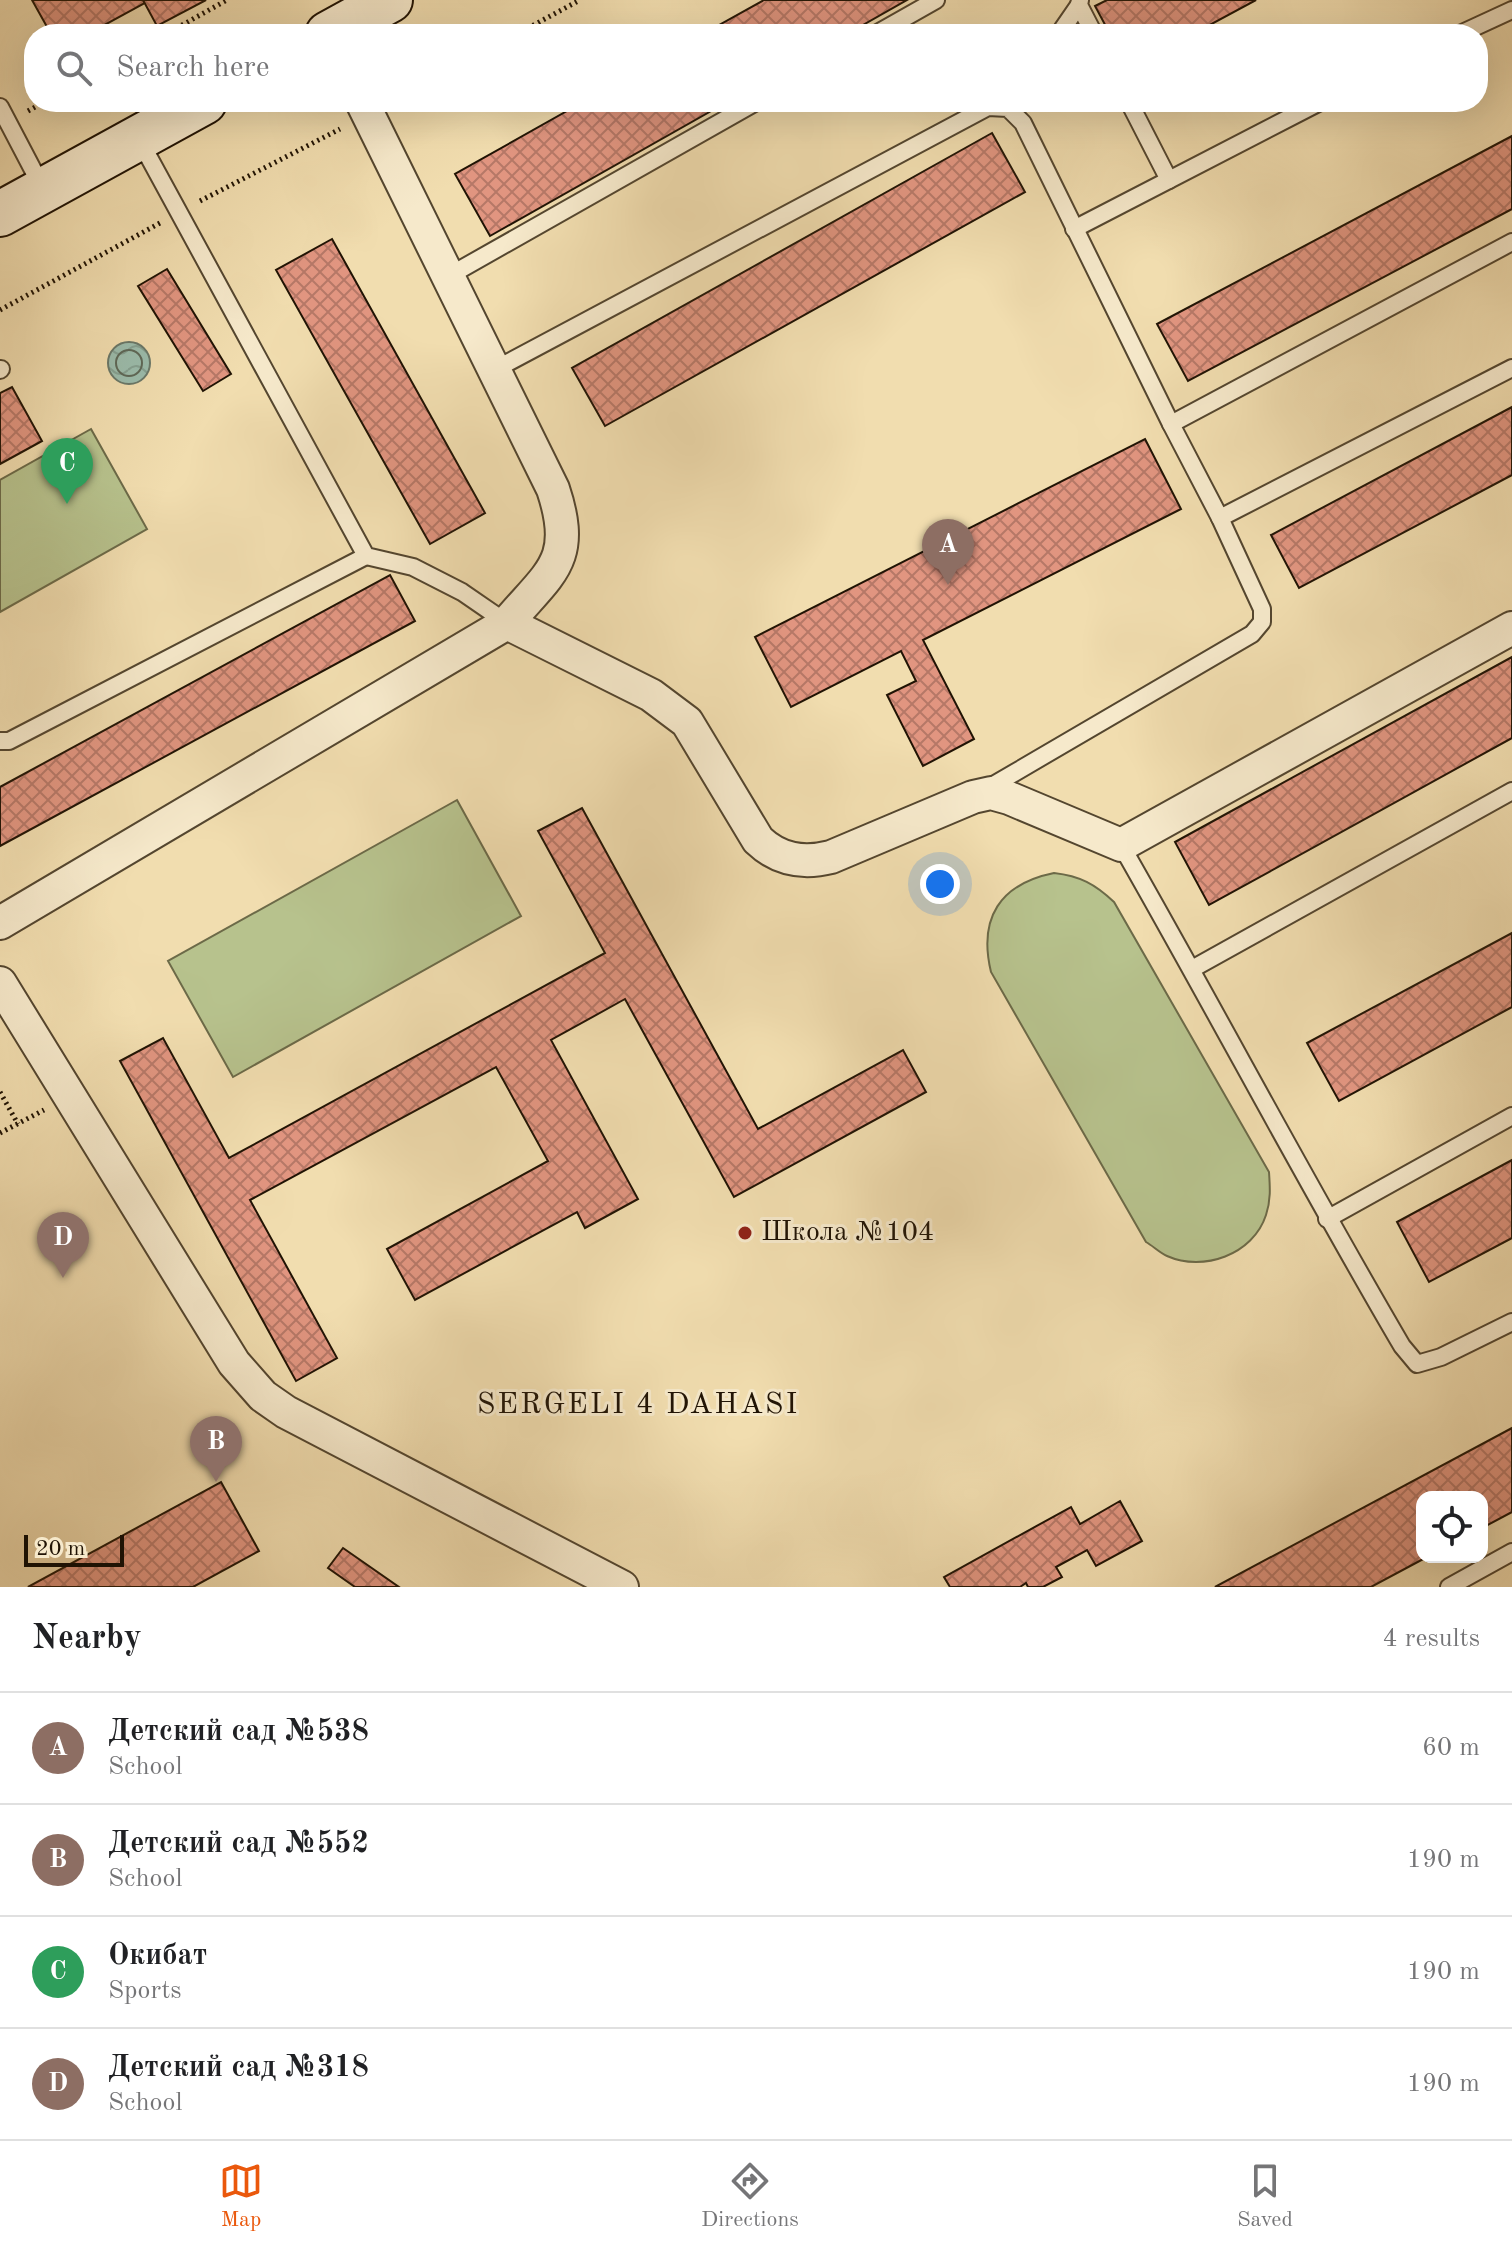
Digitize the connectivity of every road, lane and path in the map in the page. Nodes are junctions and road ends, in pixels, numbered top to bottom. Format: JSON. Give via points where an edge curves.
{"nodes":[{"id":1,"x":227,"y":0,"type":"edge"},
{"id":2,"x":390,"y":0,"type":"edge"},
{"id":3,"x":580,"y":0,"type":"edge"},
{"id":4,"x":936,"y":0,"type":"edge"},
{"id":5,"x":1080,"y":2,"type":"edge"},
{"id":6,"x":1512,"y":10,"type":"edge"},
{"id":7,"x":184,"y":24,"type":"edge"},
{"id":8,"x":346,"y":24,"type":"edge"},
{"id":9,"x":536,"y":24,"type":"edge"},
{"id":10,"x":894,"y":24,"type":"edge"},
{"id":11,"x":1066,"y":24,"type":"edge"},
{"id":12,"x":1090,"y":24,"type":"edge"},
{"id":13,"x":1482,"y":24,"type":"edge"},
{"id":14,"x":0,"y":107,"type":"edge"},
{"id":15,"x":186,"y":112,"type":"edge"},
{"id":16,"x":367,"y":112,"type":"edge"},
{"id":17,"x":738,"y":112,"type":"edge"},
{"id":18,"x":979,"y":112,"type":"edge"},
{"id":19,"x":1015,"y":112,"type":"edge"},
{"id":20,"x":1134,"y":112,"type":"edge"},
{"id":21,"x":1301,"y":112,"type":"edge"},
{"id":22,"x":138,"y":138,"type":"junction"},
{"id":23,"x":1169,"y":180,"type":"junction"},
{"id":24,"x":44,"y":190,"type":"junction"},
{"id":25,"x":0,"y":214,"type":"edge"},
{"id":26,"x":1074,"y":229,"type":"junction"},
{"id":27,"x":1512,"y":242,"type":"edge"},
{"id":28,"x":447,"y":277,"type":"junction"},
{"id":29,"x":1512,"y":368,"type":"edge"},
{"id":30,"x":494,"y":370,"type":"junction"},
{"id":31,"x":1171,"y":424,"type":"junction"},
{"id":32,"x":1220,"y":518,"type":"junction"},
{"id":33,"x":366,"y":556,"type":"junction"},
{"id":34,"x":507,"y":623,"type":"junction"},
{"id":35,"x":1512,"y":628,"type":"edge"},
{"id":36,"x":0,"y":741,"type":"edge"},
{"id":37,"x":1512,"y":791,"type":"edge"},
{"id":38,"x":973,"y":797,"type":"junction"},
{"id":39,"x":1121,"y":845,"type":"junction"},
{"id":40,"x":0,"y":923,"type":"edge"},
{"id":41,"x":1192,"y":969,"type":"junction"},
{"id":42,"x":0,"y":983,"type":"edge"},
{"id":43,"x":0,"y":1092,"type":"edge"},
{"id":44,"x":70,"y":1096,"type":"junction"},
{"id":45,"x":1512,"y":1116,"type":"edge"},
{"id":46,"x":18,"y":1124,"type":"junction"},
{"id":47,"x":0,"y":1133,"type":"edge"},
{"id":48,"x":1327,"y":1219,"type":"junction"},
{"id":49,"x":1512,"y":1322,"type":"edge"},
{"id":50,"x":1512,"y":1552,"type":"edge"},
{"id":51,"x":622,"y":1587,"type":"edge"},
{"id":52,"x":1449,"y":1587,"type":"edge"}],
"edges":[{"from":1,"to":7,"type":"path"},
{"from":2,"to":8,"type":"street"},
{"from":3,"to":9,"type":"path"},
{"from":4,"to":10,"type":"lane"},
{"from":5,"to":11,"type":"lane"},
{"from":5,"to":12,"type":"lane"},
{"from":6,"to":13,"type":"lane"},
{"from":14,"to":24,"type":"lane"},
{"from":15,"to":22,"type":"street"},
{"from":16,"to":28,"type":"street"},
{"from":17,"to":28,"type":"lane"},
{"from":18,"to":30,"type":"lane"},
{"from":19,"to":26,"type":"lane"},
{"from":20,"to":23,"type":"lane"},
{"from":21,"to":23,"type":"lane"},
{"from":22,"to":24,"type":"street"},
{"from":22,"to":33,"type":"lane"},
{"from":23,"to":26,"type":"lane"},
{"from":24,"to":25,"type":"street"},
{"from":26,"to":31,"type":"lane"},
{"from":27,"to":31,"type":"lane"},
{"from":28,"to":30,"type":"street"},
{"from":29,"to":32,"type":"lane"},
{"from":30,"to":34,"type":"street","via":[[553,489],[563,543],[558,563]]},
{"from":31,"to":32,"type":"lane"},
{"from":32,"to":38,"type":"lane","via":[[1262,609],[1262,622],[1252,634]]},
{"from":33,"to":34,"type":"lane","via":[[413,567]]},
{"from":33,"to":36,"type":"lane","via":[[23,734]]},
{"from":34,"to":38,"type":"street","via":[[651,695],[687,722],[750,829],[782,857],[831,857]]},
{"from":34,"to":40,"type":"street"},
{"from":35,"to":39,"type":"street"},
{"from":37,"to":41,"type":"lane"},
{"from":38,"to":39,"type":"street","via":[[991,793],[1009,798]]},
{"from":39,"to":41,"type":"lane"},
{"from":41,"to":48,"type":"lane"},
{"from":42,"to":44,"type":"street"},
{"from":43,"to":46,"type":"path"},
{"from":44,"to":46,"type":"path"},
{"from":44,"to":51,"type":"street","via":[[234,1363],[263,1396]]},
{"from":45,"to":48,"type":"lane"},
{"from":46,"to":47,"type":"path"},
{"from":48,"to":49,"type":"lane","via":[[1417,1364]]},
{"from":50,"to":52,"type":"lane"}]}
